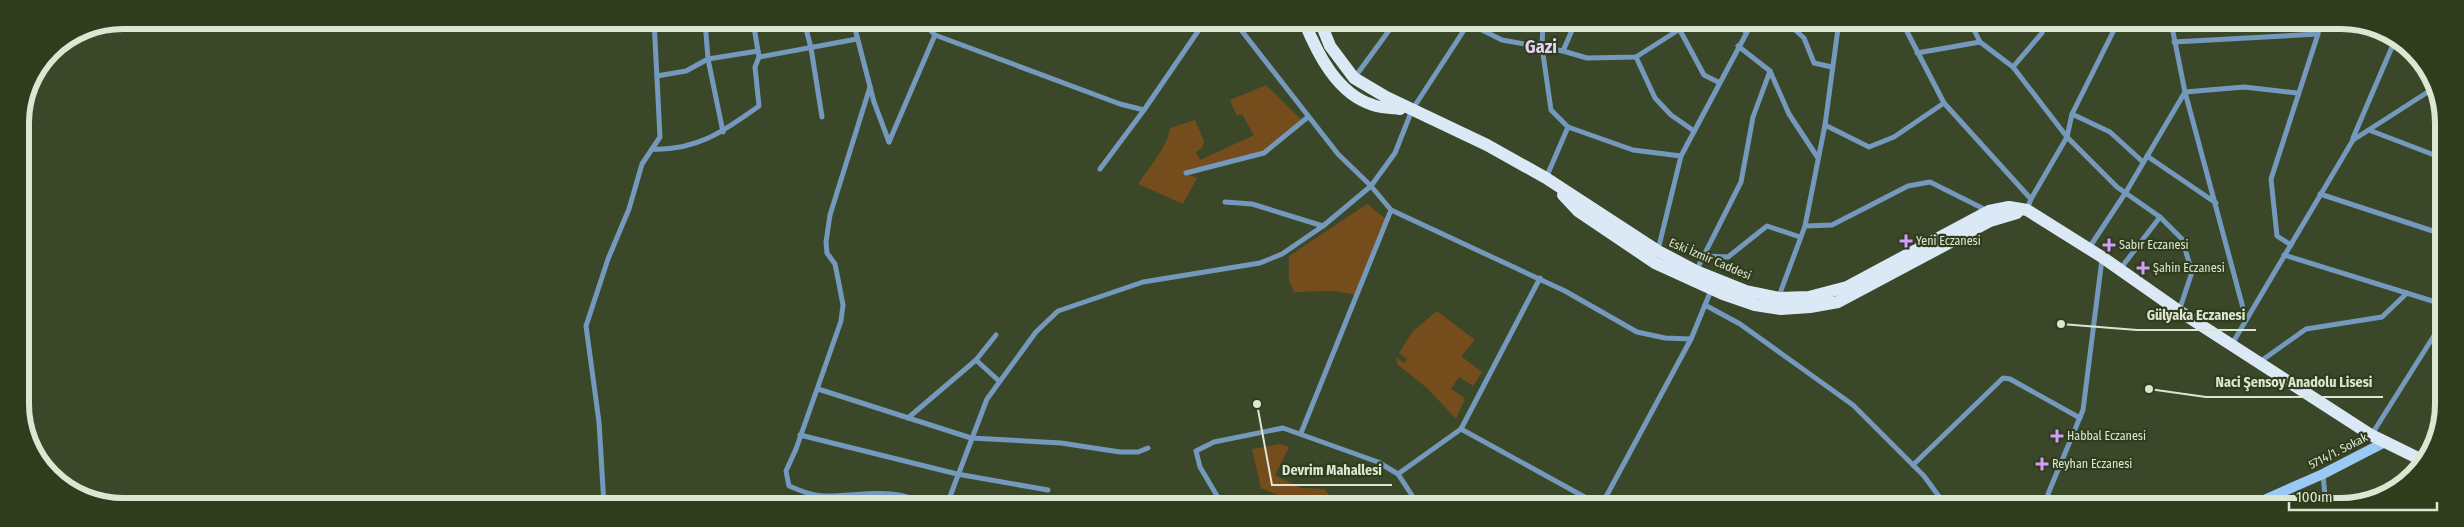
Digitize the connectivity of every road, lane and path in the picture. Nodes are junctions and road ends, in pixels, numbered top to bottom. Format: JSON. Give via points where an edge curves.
{"nodes":[{"id":1,"x":655,"y":29,"type":"edge"},
{"id":2,"x":706,"y":29,"type":"edge"},
{"id":3,"x":754,"y":29,"type":"edge"},
{"id":4,"x":806,"y":29,"type":"edge"},
{"id":5,"x":855,"y":29,"type":"edge"},
{"id":6,"x":929,"y":29,"type":"edge"},
{"id":7,"x":1200,"y":29,"type":"edge"},
{"id":8,"x":1240,"y":29,"type":"edge"},
{"id":9,"x":1307,"y":29,"type":"edge"},
{"id":10,"x":1323,"y":29,"type":"edge"},
{"id":11,"x":1390,"y":29,"type":"edge"},
{"id":12,"x":1463,"y":29,"type":"edge"},
{"id":13,"x":1481,"y":29,"type":"edge"},
{"id":14,"x":1543,"y":29,"type":"edge"},
{"id":15,"x":1573,"y":29,"type":"edge"},
{"id":16,"x":1680,"y":29,"type":"joint"},
{"id":17,"x":1744,"y":29,"type":"edge"},
{"id":18,"x":1748,"y":29,"type":"edge"},
{"id":19,"x":1794,"y":29,"type":"edge"},
{"id":20,"x":1838,"y":29,"type":"edge"},
{"id":21,"x":1905,"y":29,"type":"edge"},
{"id":22,"x":1974,"y":29,"type":"edge"},
{"id":23,"x":2043,"y":29,"type":"edge"},
{"id":24,"x":2114,"y":29,"type":"edge"},
{"id":25,"x":2172,"y":29,"type":"edge"},
{"id":26,"x":2318,"y":29,"type":"edge"},
{"id":27,"x":1746,"y":33,"type":"junction"},
{"id":28,"x":2318,"y":34,"type":"junction"},
{"id":29,"x":935,"y":35,"type":"junction"},
{"id":30,"x":857,"y":39,"type":"junction"},
{"id":31,"x":1980,"y":42,"type":"junction"},
{"id":32,"x":2174,"y":42,"type":"junction"},
{"id":33,"x":2393,"y":44,"type":"edge"},
{"id":34,"x":1738,"y":46,"type":"junction"},
{"id":35,"x":1542,"y":47,"type":"junction"},
{"id":36,"x":811,"y":48,"type":"junction"},
{"id":37,"x":758,"y":50,"type":"junction"},
{"id":38,"x":1563,"y":51,"type":"junction"},
{"id":39,"x":1917,"y":53,"type":"junction"},
{"id":40,"x":1636,"y":56,"type":"junction"},
{"id":41,"x":759,"y":57,"type":"junction"},
{"id":42,"x":708,"y":59,"type":"junction"},
{"id":43,"x":1832,"y":67,"type":"junction"},
{"id":44,"x":2013,"y":67,"type":"junction"},
{"id":45,"x":1770,"y":70,"type":"junction"},
{"id":46,"x":658,"y":76,"type":"junction"},
{"id":47,"x":1354,"y":78,"type":"junction"},
{"id":48,"x":1718,"y":82,"type":"junction"},
{"id":49,"x":870,"y":87,"type":"junction"},
{"id":50,"x":2430,"y":91,"type":"edge"},
{"id":51,"x":2185,"y":92,"type":"junction"},
{"id":52,"x":2297,"y":93,"type":"junction"},
{"id":53,"x":1944,"y":103,"type":"junction"},
{"id":54,"x":1144,"y":110,"type":"junction"},
{"id":55,"x":1412,"y":110,"type":"junction"},
{"id":56,"x":2072,"y":114,"type":"junction"},
{"id":57,"x":822,"y":117,"type":"dead end"},
{"id":58,"x":1308,"y":117,"type":"junction"},
{"id":59,"x":1825,"y":126,"type":"junction"},
{"id":60,"x":1568,"y":127,"type":"junction"},
{"id":61,"x":2369,"y":130,"type":"junction"},
{"id":62,"x":1694,"y":131,"type":"junction"},
{"id":63,"x":723,"y":132,"type":"junction"},
{"id":64,"x":2067,"y":136,"type":"junction"},
{"id":65,"x":2353,"y":140,"type":"junction"},
{"id":66,"x":652,"y":149,"type":"junction"},
{"id":67,"x":2435,"y":155,"type":"edge"},
{"id":68,"x":1681,"y":156,"type":"junction"},
{"id":69,"x":2147,"y":156,"type":"junction"},
{"id":70,"x":1818,"y":158,"type":"junction"},
{"id":71,"x":2143,"y":162,"type":"junction"},
{"id":72,"x":1100,"y":169,"type":"dead end"},
{"id":73,"x":1186,"y":173,"type":"dead end"},
{"id":74,"x":1546,"y":178,"type":"junction"},
{"id":75,"x":1371,"y":186,"type":"junction"},
{"id":76,"x":2126,"y":192,"type":"junction"},
{"id":77,"x":2320,"y":194,"type":"junction"},
{"id":78,"x":1226,"y":202,"type":"dead end"},
{"id":79,"x":2216,"y":203,"type":"junction"},
{"id":80,"x":2029,"y":205,"type":"junction"},
{"id":81,"x":1391,"y":210,"type":"junction"},
{"id":82,"x":1989,"y":211,"type":"junction"},
{"id":83,"x":2160,"y":217,"type":"junction"},
{"id":84,"x":1323,"y":226,"type":"junction"},
{"id":85,"x":1805,"y":226,"type":"junction"},
{"id":86,"x":2435,"y":232,"type":"edge"},
{"id":87,"x":1800,"y":236,"type":"junction"},
{"id":88,"x":2291,"y":245,"type":"junction"},
{"id":89,"x":2089,"y":248,"type":"junction"},
{"id":90,"x":2284,"y":255,"type":"junction"},
{"id":91,"x":1704,"y":256,"type":"junction"},
{"id":92,"x":1656,"y":257,"type":"junction"},
{"id":93,"x":2102,"y":257,"type":"junction"},
{"id":94,"x":2120,"y":269,"type":"junction"},
{"id":95,"x":1696,"y":271,"type":"junction"},
{"id":96,"x":1540,"y":278,"type":"junction"},
{"id":97,"x":1714,"y":284,"type":"junction"},
{"id":98,"x":2407,"y":294,"type":"junction"},
{"id":99,"x":1779,"y":298,"type":"junction"},
{"id":100,"x":2435,"y":302,"type":"edge"},
{"id":101,"x":1705,"y":304,"type":"junction"},
{"id":102,"x":2179,"y":311,"type":"junction"},
{"id":103,"x":2246,"y":319,"type":"junction"},
{"id":104,"x":2435,"y":334,"type":"edge"},
{"id":105,"x":996,"y":335,"type":"dead end"},
{"id":106,"x":1691,"y":339,"type":"junction"},
{"id":107,"x":2232,"y":344,"type":"junction"},
{"id":108,"x":976,"y":360,"type":"junction"},
{"id":109,"x":2260,"y":362,"type":"junction"},
{"id":110,"x":999,"y":381,"type":"junction"},
{"id":111,"x":818,"y":389,"type":"junction"},
{"id":112,"x":908,"y":418,"type":"junction"},
{"id":113,"x":2080,"y":418,"type":"junction"},
{"id":114,"x":1461,"y":429,"type":"junction"},
{"id":115,"x":1301,"y":433,"type":"junction"},
{"id":116,"x":800,"y":435,"type":"junction"},
{"id":117,"x":2371,"y":435,"type":"junction"},
{"id":118,"x":971,"y":438,"type":"junction"},
{"id":119,"x":2385,"y":442,"type":"junction"},
{"id":120,"x":1148,"y":448,"type":"dead end"},
{"id":121,"x":2419,"y":458,"type":"edge"},
{"id":122,"x":1913,"y":465,"type":"junction"},
{"id":123,"x":958,"y":474,"type":"junction"},
{"id":124,"x":1398,"y":474,"type":"junction"},
{"id":125,"x":2324,"y":474,"type":"junction"},
{"id":126,"x":1048,"y":490,"type":"dead end"},
{"id":127,"x":604,"y":498,"type":"edge"},
{"id":128,"x":911,"y":498,"type":"edge"},
{"id":129,"x":949,"y":498,"type":"edge"},
{"id":130,"x":1218,"y":498,"type":"edge"},
{"id":131,"x":1414,"y":498,"type":"edge"},
{"id":132,"x":1586,"y":498,"type":"edge"},
{"id":133,"x":1605,"y":498,"type":"edge"},
{"id":134,"x":1940,"y":498,"type":"edge"},
{"id":135,"x":2050,"y":498,"type":"edge"},
{"id":136,"x":2269,"y":498,"type":"edge"},
{"id":137,"x":2325,"y":498,"type":"edge"}],
"edges":[{"from":1,"to":46,"type":"street"},
{"from":2,"to":42,"type":"street"},
{"from":3,"to":37,"type":"street"},
{"from":4,"to":36,"type":"street"},
{"from":5,"to":30,"type":"street"},
{"from":6,"to":29,"type":"street"},
{"from":7,"to":54,"type":"street"},
{"from":8,"to":58,"type":"street"},
{"from":9,"to":55,"type":"main road","name":"Eski İzmir Caddesi","via":[[1329,70],[1348,90],[1372,105]]},
{"from":10,"to":47,"type":"main road","name":"Eski İzmir Caddesi","via":[[1330,46]]},
{"from":11,"to":47,"type":"street"},
{"from":12,"to":55,"type":"street"},
{"from":13,"to":35,"type":"street","via":[[1502,40]]},
{"from":14,"to":35,"type":"street"},
{"from":15,"to":38,"type":"street"},
{"from":16,"to":40,"type":"street"},
{"from":16,"to":48,"type":"street","via":[[1704,75]]},
{"from":17,"to":27,"type":"street"},
{"from":18,"to":27,"type":"street"},
{"from":19,"to":43,"type":"street","via":[[1804,38],[1814,63]]},
{"from":20,"to":43,"type":"street"},
{"from":21,"to":39,"type":"street"},
{"from":22,"to":31,"type":"street"},
{"from":23,"to":44,"type":"street"},
{"from":24,"to":56,"type":"street"},
{"from":25,"to":32,"type":"street"},
{"from":26,"to":28,"type":"street"},
{"from":27,"to":34,"type":"street"},
{"from":28,"to":32,"type":"street"},
{"from":28,"to":52,"type":"street"},
{"from":29,"to":49,"type":"street","via":[[889,142]]},
{"from":29,"to":54,"type":"street"},
{"from":30,"to":36,"type":"street"},
{"from":30,"to":49,"type":"street"},
{"from":31,"to":39,"type":"street"},
{"from":31,"to":44,"type":"street"},
{"from":32,"to":51,"type":"street"},
{"from":33,"to":65,"type":"street"},
{"from":34,"to":45,"type":"street"},
{"from":34,"to":48,"type":"street"},
{"from":35,"to":38,"type":"street"},
{"from":35,"to":60,"type":"street","via":[[1551,110]]},
{"from":36,"to":41,"type":"street"},
{"from":36,"to":57,"type":"street"},
{"from":37,"to":41,"type":"street"},
{"from":37,"to":42,"type":"street"},
{"from":38,"to":40,"type":"street","via":[[1587,58]]},
{"from":39,"to":53,"type":"street"},
{"from":40,"to":62,"type":"street","via":[[1655,98],[1671,115]]},
{"from":41,"to":63,"type":"street","via":[[755,67],[759,106]]},
{"from":42,"to":46,"type":"street","via":[[686,71]]},
{"from":42,"to":63,"type":"street"},
{"from":43,"to":59,"type":"street"},
{"from":44,"to":64,"type":"street"},
{"from":45,"to":70,"type":"street","via":[[1788,114]]},
{"from":45,"to":91,"type":"street","via":[[1753,116],[1741,182]]},
{"from":46,"to":66,"type":"street","via":[[660,137]]},
{"from":47,"to":55,"type":"main road","name":"Eski İzmir Caddesi"},
{"from":48,"to":62,"type":"street"},
{"from":49,"to":111,"type":"street","via":[[830,215],[826,242],[835,264],[843,305],[841,321]]},
{"from":50,"to":61,"type":"street"},
{"from":51,"to":52,"type":"street","via":[[2244,87]]},
{"from":51,"to":69,"type":"street"},
{"from":51,"to":79,"type":"street"},
{"from":52,"to":88,"type":"street","via":[[2272,179],[2277,236]]},
{"from":53,"to":59,"type":"street","via":[[1894,137],[1869,147]]},
{"from":53,"to":80,"type":"street"},
{"from":54,"to":72,"type":"street"},
{"from":55,"to":74,"type":"main road","name":"Eski İzmir Caddesi","via":[[1487,145]]},
{"from":55,"to":75,"type":"street","via":[[1395,153]]},
{"from":56,"to":64,"type":"street"},
{"from":56,"to":71,"type":"street","via":[[2110,132]]},
{"from":58,"to":73,"type":"street","via":[[1264,153]]},
{"from":58,"to":75,"type":"street","via":[[1338,154]]},
{"from":59,"to":70,"type":"street"},
{"from":60,"to":68,"type":"street","via":[[1633,150]]},
{"from":60,"to":74,"type":"street"},
{"from":61,"to":65,"type":"street"},
{"from":61,"to":67,"type":"street"},
{"from":62,"to":68,"type":"street"},
{"from":63,"to":66,"type":"street","via":[[680,148]]},
{"from":64,"to":76,"type":"street","via":[[2117,187]]},
{"from":64,"to":80,"type":"street"},
{"from":65,"to":77,"type":"street"},
{"from":66,"to":127,"type":"street","via":[[642,164],[586,326],[599,422]]},
{"from":68,"to":92,"type":"street"},
{"from":69,"to":71,"type":"street"},
{"from":69,"to":79,"type":"street"},
{"from":70,"to":85,"type":"street"},
{"from":71,"to":76,"type":"street"},
{"from":74,"to":92,"type":"main road","name":"Eski İzmir Caddesi"},
{"from":75,"to":81,"type":"street"},
{"from":75,"to":84,"type":"street"},
{"from":76,"to":83,"type":"street"},
{"from":76,"to":89,"type":"street"},
{"from":77,"to":86,"type":"street"},
{"from":77,"to":88,"type":"street"},
{"from":78,"to":84,"type":"street","via":[[1252,204]]},
{"from":79,"to":103,"type":"street"},
{"from":80,"to":82,"type":"main road","name":"Eski İzmir Caddesi"},
{"from":80,"to":89,"type":"main road","name":"Eski İzmir Caddesi"},
{"from":80,"to":97,"type":"main road","via":[[1990,221],[1838,302],[1810,307],[1755,305]]},
{"from":81,"to":96,"type":"street"},
{"from":81,"to":115,"type":"street"},
{"from":82,"to":85,"type":"street","via":[[1930,182],[1908,186],[1832,225]]},
{"from":82,"to":99,"type":"main road","name":"Eski İzmir Caddesi","via":[[1847,287],[1809,297]]},
{"from":83,"to":94,"type":"street"},
{"from":83,"to":102,"type":"street","via":[[2182,239],[2192,272]]},
{"from":84,"to":110,"type":"street","via":[[1282,254],[1260,263],[1143,282],[1058,311],[1036,332]]},
{"from":85,"to":87,"type":"street"},
{"from":87,"to":91,"type":"street","via":[[1767,226],[1728,258]]},
{"from":87,"to":99,"type":"street"},
{"from":88,"to":90,"type":"street"},
{"from":89,"to":93,"type":"main road","name":"Eski İzmir Caddesi"},
{"from":90,"to":98,"type":"street"},
{"from":90,"to":103,"type":"street"},
{"from":91,"to":95,"type":"street"},
{"from":92,"to":95,"type":"main road","name":"Eski İzmir Caddesi"},
{"from":92,"to":97,"type":"main road"},
{"from":93,"to":94,"type":"main road","name":"Eski İzmir Caddesi"},
{"from":93,"to":113,"type":"street"},
{"from":94,"to":102,"type":"main road","name":"Eski İzmir Caddesi"},
{"from":95,"to":97,"type":"main road","name":"Eski İzmir Caddesi"},
{"from":96,"to":106,"type":"street","via":[[1637,332]]},
{"from":96,"to":114,"type":"street"},
{"from":97,"to":99,"type":"main road","name":"Eski İzmir Caddesi"},
{"from":97,"to":101,"type":"street"},
{"from":98,"to":100,"type":"street"},
{"from":98,"to":109,"type":"street","via":[[2382,317],[2306,329]]},
{"from":101,"to":106,"type":"street"},
{"from":101,"to":122,"type":"street","via":[[1740,324],[1853,405]]},
{"from":102,"to":107,"type":"main road","name":"Eski İzmir Caddesi"},
{"from":103,"to":107,"type":"street"},
{"from":104,"to":117,"type":"street"},
{"from":105,"to":108,"type":"street"},
{"from":106,"to":133,"type":"street"},
{"from":107,"to":109,"type":"main road","name":"Eski İzmir Caddesi"},
{"from":108,"to":110,"type":"street"},
{"from":108,"to":112,"type":"street"},
{"from":109,"to":117,"type":"main road","name":"Eski İzmir Caddesi"},
{"from":110,"to":118,"type":"street"},
{"from":111,"to":112,"type":"street"},
{"from":111,"to":116,"type":"street"},
{"from":112,"to":118,"type":"street"},
{"from":113,"to":122,"type":"street","via":[[2003,378]]},
{"from":113,"to":135,"type":"street","via":[[2048,494]]},
{"from":114,"to":124,"type":"street"},
{"from":114,"to":132,"type":"street"},
{"from":115,"to":124,"type":"street","via":[[1378,462]]},
{"from":115,"to":130,"type":"street","via":[[1283,428],[1200,447],[1196,451],[1200,467]]},
{"from":116,"to":123,"type":"street"},
{"from":116,"to":128,"type":"street","via":[[786,471],[789,486],[825,496],[877,492],[903,494]]},
{"from":117,"to":119,"type":"main road","name":"Eski İzmir Caddesi"},
{"from":118,"to":120,"type":"street","via":[[1061,443],[1120,452],[1138,452]]},
{"from":118,"to":123,"type":"street"},
{"from":119,"to":121,"type":"main road","name":"Eski İzmir Caddesi"},
{"from":119,"to":125,"type":"main road","name":"5714/1. Sokak"},
{"from":122,"to":134,"type":"street"},
{"from":123,"to":126,"type":"street"},
{"from":123,"to":129,"type":"street"},
{"from":124,"to":131,"type":"street"},
{"from":125,"to":136,"type":"main road","name":"5714/1. Sokak"},
{"from":125,"to":137,"type":"street"}]}
